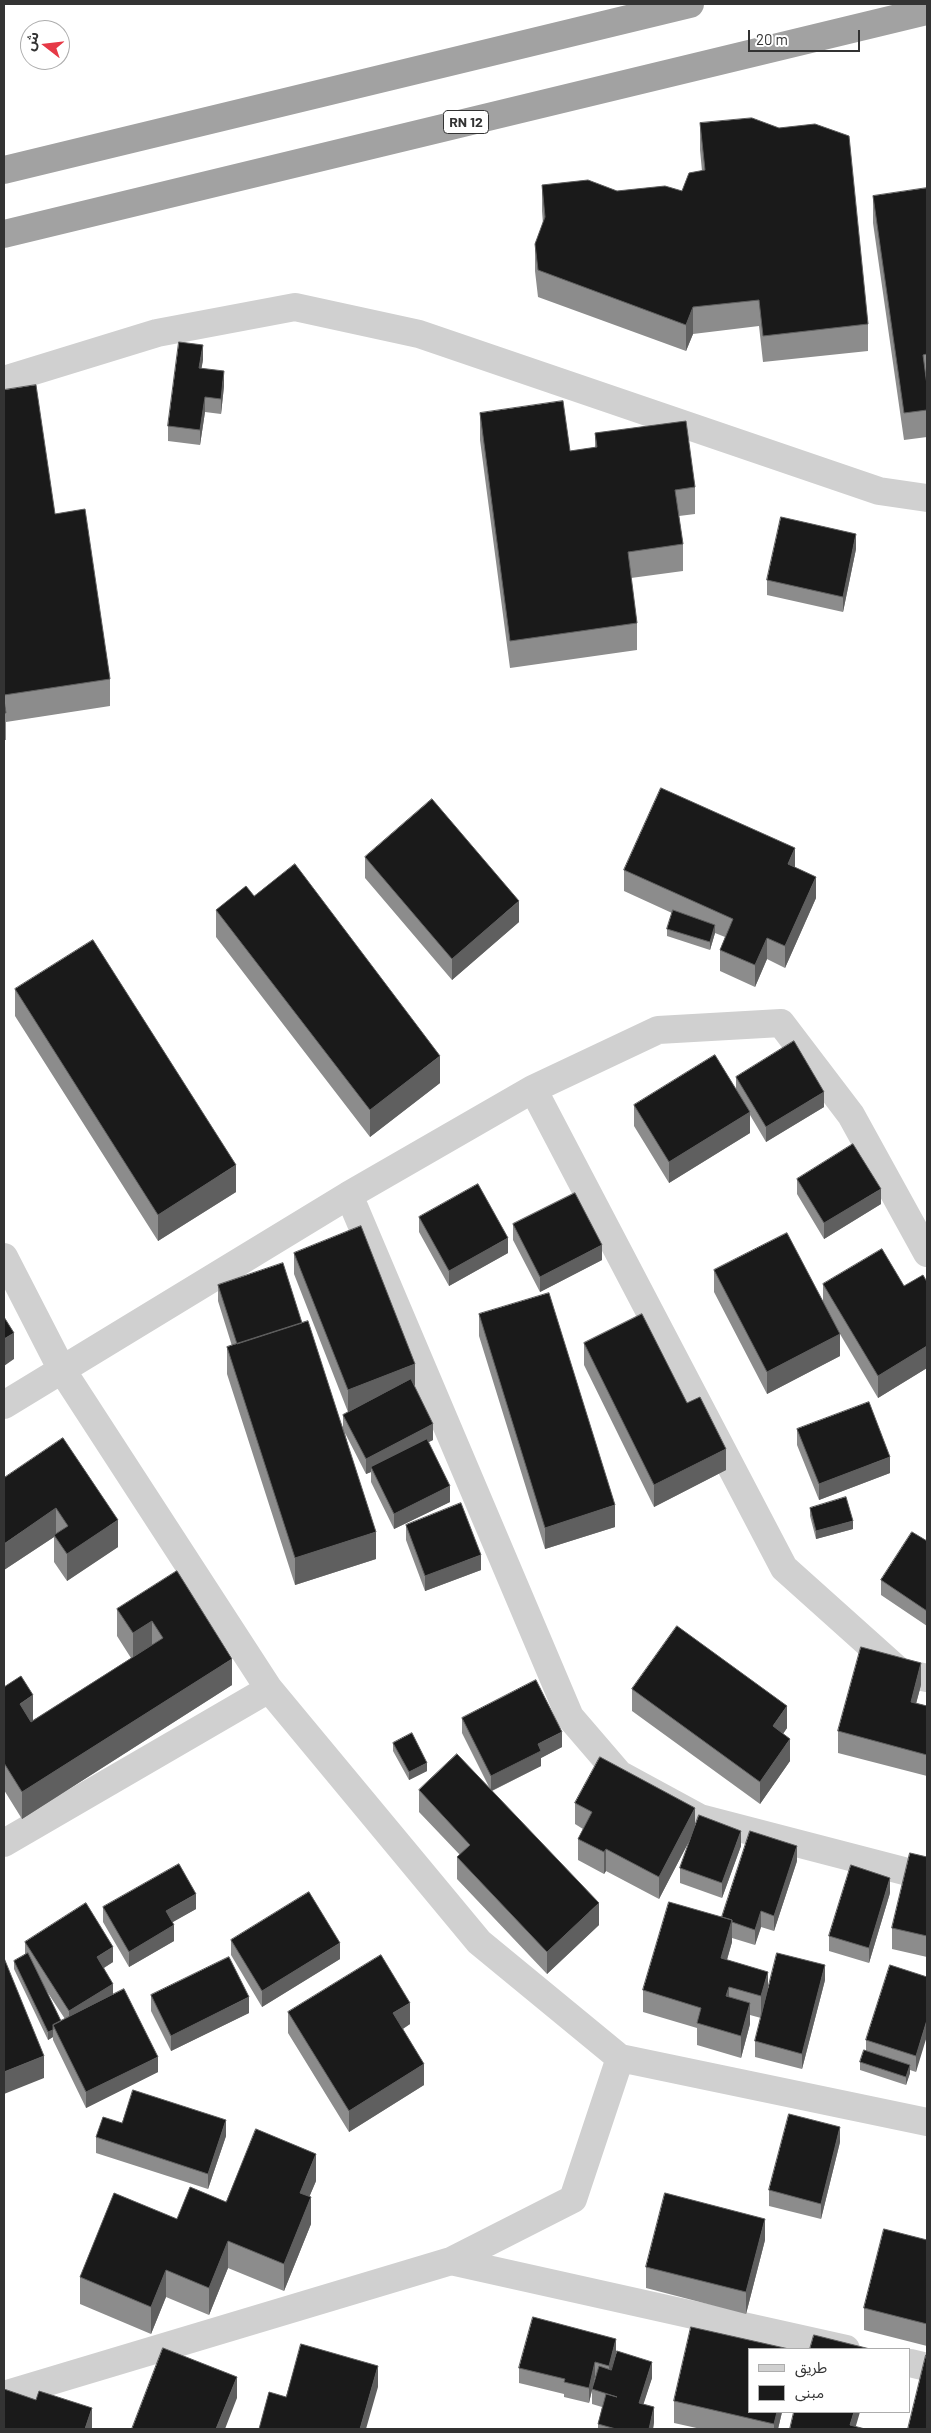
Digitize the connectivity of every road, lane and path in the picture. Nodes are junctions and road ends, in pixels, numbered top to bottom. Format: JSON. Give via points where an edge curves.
{"nodes":[{"id":1,"x":690,"y":4,"type":"edge"},
{"id":2,"x":927,"y":11,"type":"edge"},
{"id":3,"x":4,"y":170,"type":"edge"},
{"id":4,"x":4,"y":234,"type":"edge"},
{"id":5,"x":4,"y":380,"type":"edge"},
{"id":6,"x":927,"y":498,"type":"edge"},
{"id":7,"x":533,"y":1089,"type":"junction"},
{"id":8,"x":349,"y":1195,"type":"junction"},
{"id":9,"x":927,"y":1253,"type":"edge"},
{"id":10,"x":4,"y":1257,"type":"edge"},
{"id":11,"x":62,"y":1370,"type":"junction"},
{"id":12,"x":4,"y":1405,"type":"edge"},
{"id":13,"x":927,"y":1678,"type":"edge"},
{"id":14,"x":269,"y":1689,"type":"junction"},
{"id":15,"x":4,"y":1843,"type":"edge"},
{"id":16,"x":927,"y":1877,"type":"edge"},
{"id":17,"x":620,"y":2058,"type":"junction"},
{"id":18,"x":927,"y":2122,"type":"edge"},
{"id":19,"x":451,"y":2261,"type":"junction"},
{"id":20,"x":842,"y":2348,"type":"edge"},
{"id":21,"x":911,"y":2364,"type":"edge"},
{"id":22,"x":927,"y":2367,"type":"edge"},
{"id":23,"x":4,"y":2395,"type":"edge"}],
"edges":[{"from":1,"to":3,"type":"highway"},
{"from":2,"to":4,"type":"highway","number":"RN 12"},
{"from":5,"to":6,"type":"street","via":[[157,333],[295,307],[419,334],[879,491]]},
{"from":7,"to":8,"type":"street"},
{"from":7,"to":9,"type":"street","via":[[658,1030],[781,1023],[851,1115]]},
{"from":7,"to":13,"type":"street","via":[[784,1568],[900,1672]]},
{"from":8,"to":11,"type":"street"},
{"from":8,"to":16,"type":"street","via":[[570,1717],[619,1774],[700,1818]]},
{"from":10,"to":11,"type":"street"},
{"from":11,"to":12,"type":"street"},
{"from":11,"to":14,"type":"street"},
{"from":14,"to":15,"type":"street"},
{"from":14,"to":17,"type":"street","via":[[479,1942]]},
{"from":17,"to":18,"type":"street"},
{"from":17,"to":19,"type":"street","via":[[573,2199]]},
{"from":19,"to":20,"type":"street"},
{"from":19,"to":23,"type":"street"},
{"from":21,"to":22,"type":"street"}]}
